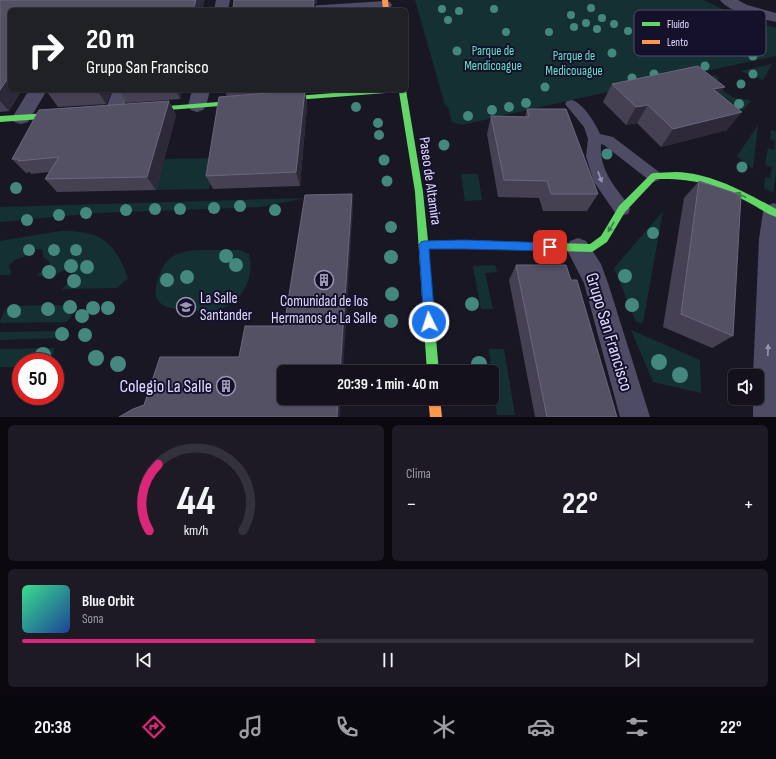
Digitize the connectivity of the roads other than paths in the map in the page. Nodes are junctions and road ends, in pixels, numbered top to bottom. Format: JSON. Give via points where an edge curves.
{"nodes":[{"id":1,"x":727,"y":0,"type":"edge"},
{"id":2,"x":385,"y":5,"type":"edge"},
{"id":3,"x":338,"y":8,"type":"edge"},
{"id":4,"x":749,"y":10,"type":"edge"},
{"id":5,"x":766,"y":15,"type":"edge"},
{"id":6,"x":776,"y":18,"type":"edge"},
{"id":7,"x":37,"y":92,"type":"edge"},
{"id":8,"x":122,"y":92,"type":"edge"},
{"id":9,"x":352,"y":92,"type":"edge"},
{"id":10,"x":402,"y":92,"type":"edge"},
{"id":11,"x":277,"y":95,"type":"edge"},
{"id":12,"x":199,"y":98,"type":"edge"},
{"id":13,"x":572,"y":104,"type":"dead end"},
{"id":14,"x":118,"y":111,"type":"joint"},
{"id":15,"x":75,"y":114,"type":"edge"},
{"id":16,"x":21,"y":118,"type":"junction"},
{"id":17,"x":0,"y":119,"type":"edge"},
{"id":18,"x":595,"y":139,"type":"junction"},
{"id":19,"x":654,"y":176,"type":"junction"},
{"id":20,"x":622,"y":209,"type":"junction"},
{"id":21,"x":775,"y":212,"type":"edge"},
{"id":22,"x":424,"y":245,"type":"junction"},
{"id":23,"x":578,"y":248,"type":"junction"},
{"id":24,"x":433,"y":365,"type":"edge"},
{"id":25,"x":435,"y":405,"type":"edge"},
{"id":26,"x":436,"y":417,"type":"edge"},
{"id":27,"x":635,"y":417,"type":"edge"},
{"id":28,"x":768,"y":417,"type":"edge"}],
"edges":[{"from":1,"to":4,"type":"street"},
{"from":2,"to":3,"type":"street"},
{"from":5,"to":6,"type":"street"},
{"from":7,"to":16,"type":"street"},
{"from":8,"to":14,"type":"street"},
{"from":9,"to":11,"type":"street"},
{"from":10,"to":22,"type":"street","name":"Paseo de Altamira","via":[[419,192]]},
{"from":11,"to":12,"type":"street"},
{"from":12,"to":14,"type":"street"},
{"from":13,"to":18,"type":"lane","via":[[590,126]]},
{"from":15,"to":16,"type":"street"},
{"from":16,"to":17,"type":"street"},
{"from":18,"to":19,"type":"lane","via":[[608,140]]},
{"from":18,"to":20,"type":"lane","one_way":true,"via":[[593,156],[602,182]]},
{"from":19,"to":20,"type":"street"},
{"from":21,"to":19,"type":"street","one_way":true,"via":[[739,193],[703,180],[676,175]]},
{"from":20,"to":23,"type":"street","one_way":true,"via":[[604,239],[592,248]]},
{"from":28,"to":21,"type":"street","one_way":true,"via":[[771,239]]},
{"from":22,"to":23,"type":"street"},
{"from":22,"to":24,"type":"street","name":"Paseo de Altamira"},
{"from":23,"to":27,"type":"street","name":"Grupo San Francisco","via":[[596,283]]},
{"from":25,"to":26,"type":"street"}]}
